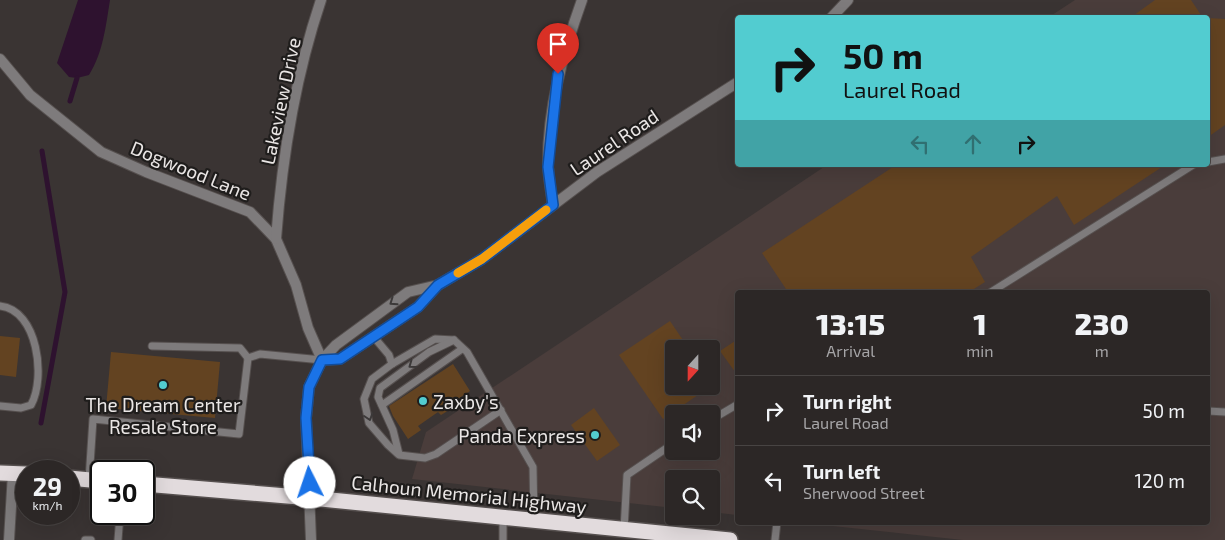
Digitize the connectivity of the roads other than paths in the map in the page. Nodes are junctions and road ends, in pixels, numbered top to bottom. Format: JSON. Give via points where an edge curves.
{"nodes":[{"id":1,"x":321,"y":0,"type":"edge"},
{"id":2,"x":582,"y":0,"type":"edge"},
{"id":3,"x":848,"y":0,"type":"edge"},
{"id":4,"x":834,"y":15,"type":"edge"},
{"id":5,"x":0,"y":59,"type":"edge"},
{"id":6,"x":735,"y":84,"type":"edge"},
{"id":7,"x":1225,"y":159,"type":"edge"},
{"id":8,"x":1210,"y":162,"type":"edge"},
{"id":9,"x":1189,"y":167,"type":"edge"},
{"id":10,"x":553,"y":205,"type":"junction"},
{"id":11,"x":276,"y":239,"type":"junction"},
{"id":12,"x":438,"y":285,"type":"junction"},
{"id":13,"x":994,"y":290,"type":"edge"},
{"id":14,"x":0,"y":306,"type":"edge"},
{"id":15,"x":373,"y":336,"type":"junction"},
{"id":16,"x":454,"y":340,"type":"junction"},
{"id":17,"x":152,"y":346,"type":"dead end"},
{"id":18,"x":462,"y":349,"type":"junction"},
{"id":19,"x":248,"y":358,"type":"junction"},
{"id":20,"x":322,"y":360,"type":"junction"},
{"id":21,"x":392,"y":364,"type":"junction"},
{"id":22,"x":382,"y":405,"type":"junction"},
{"id":23,"x":0,"y":406,"type":"edge"},
{"id":24,"x":735,"y":406,"type":"edge"},
{"id":25,"x":501,"y":410,"type":"junction"},
{"id":26,"x":1210,"y":411,"type":"edge"},
{"id":27,"x":1225,"y":412,"type":"edge"},
{"id":28,"x":720,"y":415,"type":"edge"},
{"id":29,"x":665,"y":450,"type":"edge"},
{"id":30,"x":399,"y":455,"type":"junction"},
{"id":31,"x":94,"y":460,"type":"edge"},
{"id":32,"x":13,"y":474,"type":"edge"},
{"id":33,"x":155,"y":485,"type":"edge"},
{"id":34,"x":311,"y":498,"type":"junction"},
{"id":35,"x":503,"y":519,"type":"junction"},
{"id":36,"x":534,"y":522,"type":"junction"},
{"id":37,"x":119,"y":525,"type":"edge"},
{"id":38,"x":777,"y":525,"type":"edge"},
{"id":39,"x":624,"y":530,"type":"junction"},
{"id":40,"x":10,"y":540,"type":"edge"},
{"id":41,"x":85,"y":540,"type":"edge"},
{"id":42,"x":91,"y":540,"type":"edge"},
{"id":43,"x":118,"y":540,"type":"edge"},
{"id":44,"x":311,"y":540,"type":"edge"},
{"id":45,"x":503,"y":540,"type":"edge"},
{"id":46,"x":721,"y":540,"type":"edge"},
{"id":47,"x":775,"y":540,"type":"edge"}],
"edges":[{"from":1,"to":11,"type":"street","name":"Lakeview Drive","via":[[284,154]]},
{"from":2,"to":10,"type":"street","via":[[558,74],[548,167]]},
{"from":3,"to":4,"type":"street"},
{"from":5,"to":11,"type":"street","name":"Dogwood Lane","via":[[30,95],[100,152],[250,212]]},
{"from":6,"to":10,"type":"street","name":"Laurel Road","via":[[597,172]]},
{"from":7,"to":8,"type":"lane"},
{"from":9,"to":13,"type":"lane"},
{"from":10,"to":12,"type":"street","name":"Laurel Road","via":[[482,259]]},
{"from":11,"to":20,"type":"street","name":"Dogwood Lane"},
{"from":12,"to":15,"type":"street","name":"Laurel Road","via":[[418,307]]},
{"from":12,"to":20,"type":"street","name":"Laurel Road","one_way":true,"via":[[408,292],[336,345]]},
{"from":14,"to":23,"type":"lane","via":[[8,307],[21,319],[37,349],[39,365],[35,398],[31,405],[21,408]]},
{"from":15,"to":20,"type":"street","name":"Laurel Road","via":[[340,359]]},
{"from":15,"to":21,"type":"lane","via":[[389,355]]},
{"from":16,"to":18,"type":"lane"},
{"from":16,"to":21,"type":"lane","via":[[435,339]]},
{"from":16,"to":22,"type":"lane","one_way":true,"via":[[429,352],[380,388],[378,397]]},
{"from":17,"to":19,"type":"lane","via":[[240,348]]},
{"from":18,"to":22,"type":"lane"},
{"from":18,"to":25,"type":"lane","via":[[467,352]]},
{"from":19,"to":20,"type":"lane","via":[[260,354]]},
{"from":19,"to":31,"type":"lane","via":[[239,434],[93,419]]},
{"from":20,"to":34,"type":"street","via":[[309,387],[306,418]]},
{"from":21,"to":30,"type":"lane","one_way":true,"via":[[372,379],[364,399],[369,423]]},
{"from":22,"to":30,"type":"lane"},
{"from":24,"to":28,"type":"lane"},
{"from":25,"to":30,"type":"lane","via":[[436,454],[425,458]]},
{"from":25,"to":36,"type":"lane","via":[[533,467]]},
{"from":26,"to":27,"type":"lane"},
{"from":29,"to":39,"type":"lane","via":[[627,475]]},
{"from":32,"to":40,"type":"street"},
{"from":33,"to":34,"type":"highway","name":"Calhoun Memorial Highway"},
{"from":34,"to":35,"type":"highway","name":"Calhoun Memorial Highway"},
{"from":34,"to":44,"type":"street"},
{"from":35,"to":36,"type":"highway","name":"Calhoun Memorial Highway"},
{"from":35,"to":45,"type":"lane"},
{"from":36,"to":39,"type":"highway","name":"Calhoun Memorial Highway"},
{"from":37,"to":43,"type":"lane"},
{"from":38,"to":47,"type":"lane"},
{"from":39,"to":46,"type":"highway","name":"Calhoun Memorial Highway"},
{"from":41,"to":42,"type":"lane"}]}
